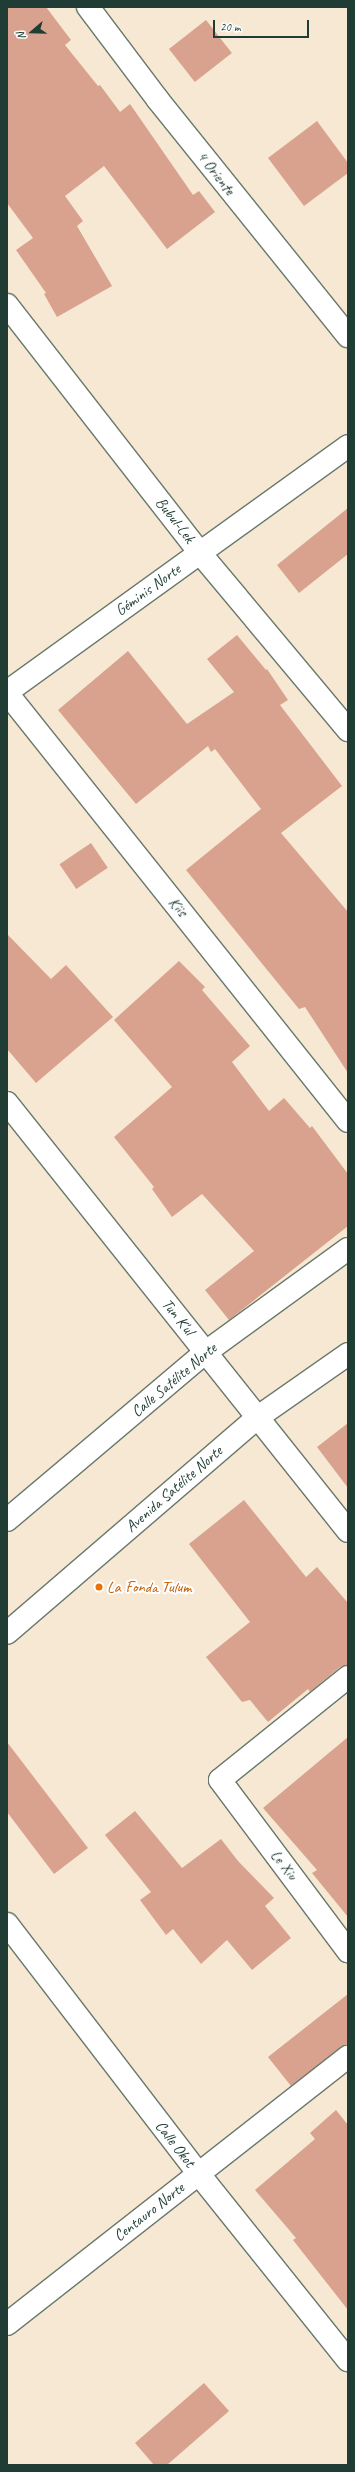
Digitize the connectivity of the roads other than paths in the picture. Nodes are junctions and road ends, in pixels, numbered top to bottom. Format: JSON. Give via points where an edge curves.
{"nodes":[{"id":1,"x":88,"y":7,"type":"edge"},
{"id":2,"x":7,"y":306,"type":"edge"},
{"id":3,"x":348,"y":336,"type":"edge"},
{"id":4,"x":348,"y":446,"type":"edge"},
{"id":5,"x":200,"y":553,"type":"junction"},
{"id":6,"x":7,"y":692,"type":"edge"},
{"id":7,"x":348,"y":730,"type":"edge"},
{"id":8,"x":7,"y":1103,"type":"edge"},
{"id":9,"x":348,"y":1121,"type":"edge"},
{"id":10,"x":348,"y":1249,"type":"edge"},
{"id":11,"x":206,"y":1352,"type":"junction"},
{"id":12,"x":348,"y":1354,"type":"edge"},
{"id":13,"x":258,"y":1417,"type":"junction"},
{"id":14,"x":7,"y":1520,"type":"edge"},
{"id":15,"x":348,"y":1531,"type":"edge"},
{"id":16,"x":7,"y":1633,"type":"edge"},
{"id":17,"x":348,"y":1677,"type":"edge"},
{"id":18,"x":7,"y":1924,"type":"edge"},
{"id":19,"x":348,"y":1951,"type":"edge"},
{"id":20,"x":348,"y":2057,"type":"edge"},
{"id":21,"x":198,"y":2173,"type":"junction"},
{"id":22,"x":7,"y":2324,"type":"edge"},
{"id":23,"x":348,"y":2360,"type":"edge"}],
"edges":[{"from":1,"to":3,"type":"street","name":"4 Oriente","via":[[172,118]]},
{"from":2,"to":5,"type":"street","name":"Bubul-Lek"},
{"from":4,"to":5,"type":"street","name":"Géminis Norte"},
{"from":5,"to":6,"type":"street","name":"Géminis Norte"},
{"from":5,"to":7,"type":"street","name":"Bubul-Lek"},
{"from":6,"to":9,"type":"street","name":"Kiis"},
{"from":8,"to":11,"type":"street","name":"Tun K'ul"},
{"from":10,"to":11,"type":"street","name":"Calle Satélite Norte"},
{"from":11,"to":13,"type":"street","name":"Tun K'ul"},
{"from":11,"to":14,"type":"street","name":"Calle Satélite Norte"},
{"from":12,"to":13,"type":"street","name":"Avenida Satélite Norte"},
{"from":13,"to":15,"type":"street","name":"Tun K'ul"},
{"from":13,"to":16,"type":"street","name":"Avenida Satélite Norte"},
{"from":17,"to":19,"type":"street","name":"Le Xiu","via":[[220,1780]]},
{"from":18,"to":21,"type":"street","name":"Calle Okot"},
{"from":20,"to":21,"type":"street","name":"Centauro Norte"},
{"from":21,"to":22,"type":"street","name":"Centauro Norte"},
{"from":21,"to":23,"type":"street","name":"Calle Okot"}]}
